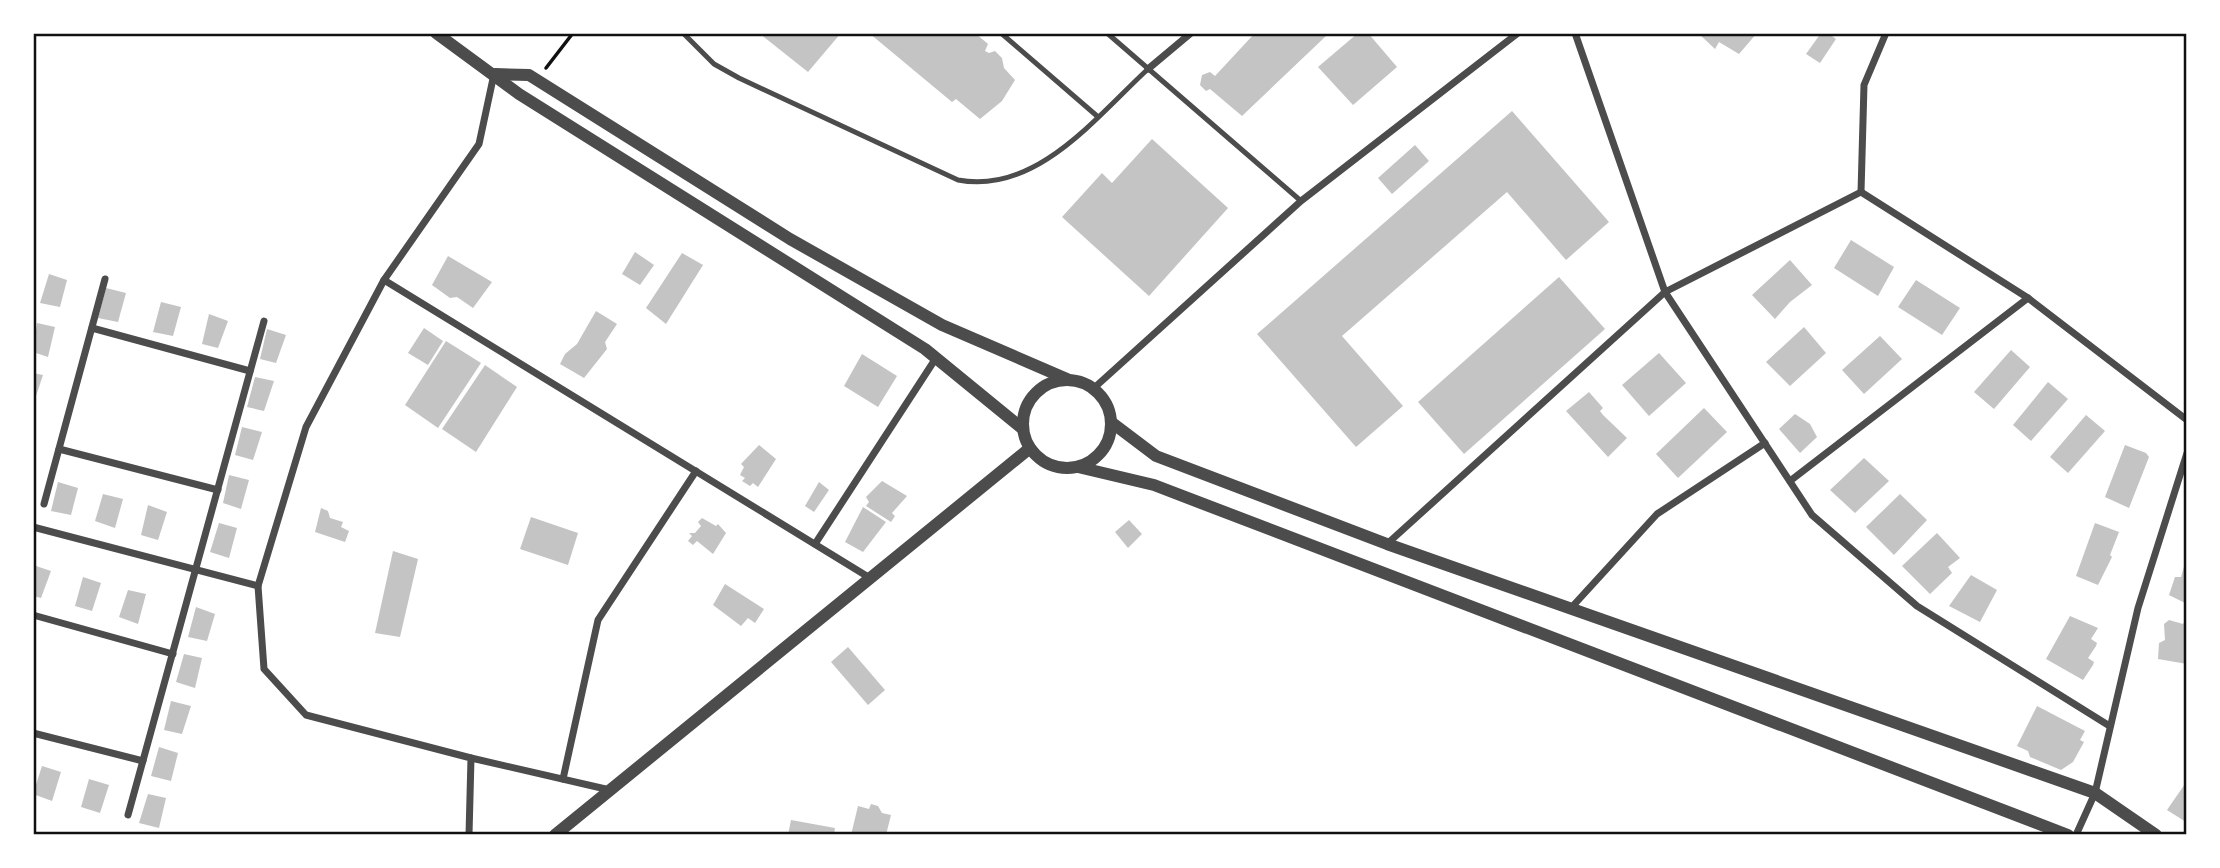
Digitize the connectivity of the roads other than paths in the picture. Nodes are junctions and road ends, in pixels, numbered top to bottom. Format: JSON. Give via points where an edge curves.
{"nodes":[{"id":1,"x":436,"y":33,"type":"edge"},
{"id":2,"x":683,"y":33,"type":"edge"},
{"id":3,"x":1001,"y":33,"type":"edge"},
{"id":4,"x":1107,"y":33,"type":"edge"},
{"id":5,"x":1191,"y":33,"type":"edge"},
{"id":6,"x":1518,"y":33,"type":"edge"},
{"id":7,"x":1575,"y":33,"type":"edge"},
{"id":8,"x":1886,"y":33,"type":"edge"},
{"id":9,"x":1148,"y":69,"type":"junction"},
{"id":10,"x":494,"y":74,"type":"junction"},
{"id":11,"x":1097,"y":116,"type":"junction"},
{"id":12,"x":1861,"y":192,"type":"junction"},
{"id":13,"x":1301,"y":201,"type":"junction"},
{"id":14,"x":105,"y":279,"type":"dead end"},
{"id":15,"x":384,"y":281,"type":"junction"},
{"id":16,"x":1665,"y":292,"type":"junction"},
{"id":17,"x":2028,"y":298,"type":"junction"},
{"id":18,"x":264,"y":321,"type":"dead end"},
{"id":19,"x":92,"y":328,"type":"junction"},
{"id":20,"x":936,"y":358,"type":"junction"},
{"id":21,"x":250,"y":371,"type":"junction"},
{"id":22,"x":1067,"y":379,"type":"junction"},
{"id":23,"x":1094,"y":388,"type":"junction"},
{"id":24,"x":2187,"y":420,"type":"edge"},
{"id":25,"x":1111,"y":422,"type":"junction"},
{"id":26,"x":1023,"y":429,"type":"junction"},
{"id":27,"x":1765,"y":443,"type":"junction"},
{"id":28,"x":1030,"y":447,"type":"junction"},
{"id":29,"x":59,"y":449,"type":"junction"},
{"id":30,"x":2187,"y":453,"type":"edge"},
{"id":31,"x":1078,"y":467,"type":"junction"},
{"id":32,"x":696,"y":471,"type":"junction"},
{"id":33,"x":1790,"y":481,"type":"junction"},
{"id":34,"x":218,"y":490,"type":"junction"},
{"id":35,"x":44,"y":504,"type":"dead end"},
{"id":36,"x":33,"y":527,"type":"edge"},
{"id":37,"x":815,"y":544,"type":"junction"},
{"id":38,"x":1388,"y":544,"type":"junction"},
{"id":39,"x":196,"y":569,"type":"junction"},
{"id":40,"x":870,"y":578,"type":"junction"},
{"id":41,"x":258,"y":586,"type":"junction"},
{"id":42,"x":1571,"y":608,"type":"junction"},
{"id":43,"x":33,"y":615,"type":"edge"},
{"id":44,"x":173,"y":654,"type":"junction"},
{"id":45,"x":2108,"y":725,"type":"junction"},
{"id":46,"x":33,"y":733,"type":"edge"},
{"id":47,"x":471,"y":758,"type":"junction"},
{"id":48,"x":143,"y":761,"type":"junction"},
{"id":49,"x":563,"y":779,"type":"junction"},
{"id":50,"x":610,"y":790,"type":"junction"},
{"id":51,"x":2095,"y":793,"type":"junction"},
{"id":52,"x":128,"y":815,"type":"dead end"},
{"id":53,"x":469,"y":835,"type":"edge"},
{"id":54,"x":555,"y":835,"type":"edge"},
{"id":55,"x":2068,"y":835,"type":"edge"},
{"id":56,"x":2076,"y":835,"type":"edge"},
{"id":57,"x":2156,"y":835,"type":"edge"}],
"edges":[{"from":1,"to":10,"type":"street"},
{"from":2,"to":11,"type":"lane","via":[[714,64],[739,78],[958,180],[980,184],[1003,181],[1031,169]]},
{"from":3,"to":11,"type":"lane"},
{"from":4,"to":9,"type":"lane"},
{"from":5,"to":9,"type":"street"},
{"from":6,"to":13,"type":"street"},
{"from":7,"to":16,"type":"street"},
{"from":8,"to":12,"type":"street","via":[[1864,85]]},
{"from":9,"to":11,"type":"lane"},
{"from":9,"to":13,"type":"lane"},
{"from":10,"to":15,"type":"street","via":[[479,144]]},
{"from":10,"to":20,"type":"street"},
{"from":10,"to":22,"type":"street","via":[[529,75],[790,239],[942,325]]},
{"from":12,"to":16,"type":"street"},
{"from":12,"to":17,"type":"street"},
{"from":13,"to":23,"type":"street"},
{"from":14,"to":19,"type":"street"},
{"from":15,"to":32,"type":"street"},
{"from":15,"to":41,"type":"street","via":[[306,427]]},
{"from":16,"to":27,"type":"street"},
{"from":16,"to":38,"type":"street"},
{"from":17,"to":24,"type":"street"},
{"from":17,"to":33,"type":"street"},
{"from":18,"to":21,"type":"street"},
{"from":19,"to":21,"type":"street"},
{"from":19,"to":29,"type":"street"},
{"from":20,"to":26,"type":"street"},
{"from":20,"to":37,"type":"street"},
{"from":21,"to":34,"type":"street"},
{"from":22,"to":23,"type":"street"},
{"from":22,"to":26,"type":"street","via":[[1052,382],[1030,400]]},
{"from":23,"to":25,"type":"street","via":[[1103,398]]},
{"from":25,"to":31,"type":"street","via":[[1103,450]]},
{"from":25,"to":38,"type":"street","via":[[1156,456]]},
{"from":26,"to":28,"type":"street"},
{"from":27,"to":33,"type":"street"},
{"from":27,"to":42,"type":"street","via":[[1657,514]]},
{"from":28,"to":31,"type":"street","via":[[1051,465]]},
{"from":28,"to":40,"type":"street"},
{"from":29,"to":34,"type":"street"},
{"from":29,"to":35,"type":"street"},
{"from":30,"to":45,"type":"street","via":[[2138,608]]},
{"from":31,"to":55,"type":"street","via":[[1154,485]]},
{"from":32,"to":37,"type":"street"},
{"from":32,"to":49,"type":"street","via":[[598,620]]},
{"from":33,"to":45,"type":"street","via":[[1812,515],[1917,606]]},
{"from":34,"to":39,"type":"street"},
{"from":36,"to":39,"type":"street"},
{"from":37,"to":40,"type":"street"},
{"from":38,"to":42,"type":"street"},
{"from":39,"to":41,"type":"street"},
{"from":39,"to":44,"type":"street"},
{"from":40,"to":50,"type":"street"},
{"from":41,"to":47,"type":"street","via":[[264,669],[306,715]]},
{"from":42,"to":51,"type":"street"},
{"from":43,"to":44,"type":"street"},
{"from":44,"to":48,"type":"street"},
{"from":45,"to":51,"type":"street"},
{"from":46,"to":48,"type":"street"},
{"from":47,"to":49,"type":"street"},
{"from":47,"to":53,"type":"street"},
{"from":48,"to":52,"type":"street"},
{"from":49,"to":50,"type":"street"},
{"from":50,"to":54,"type":"street"},
{"from":51,"to":56,"type":"street"},
{"from":51,"to":57,"type":"street"}]}
